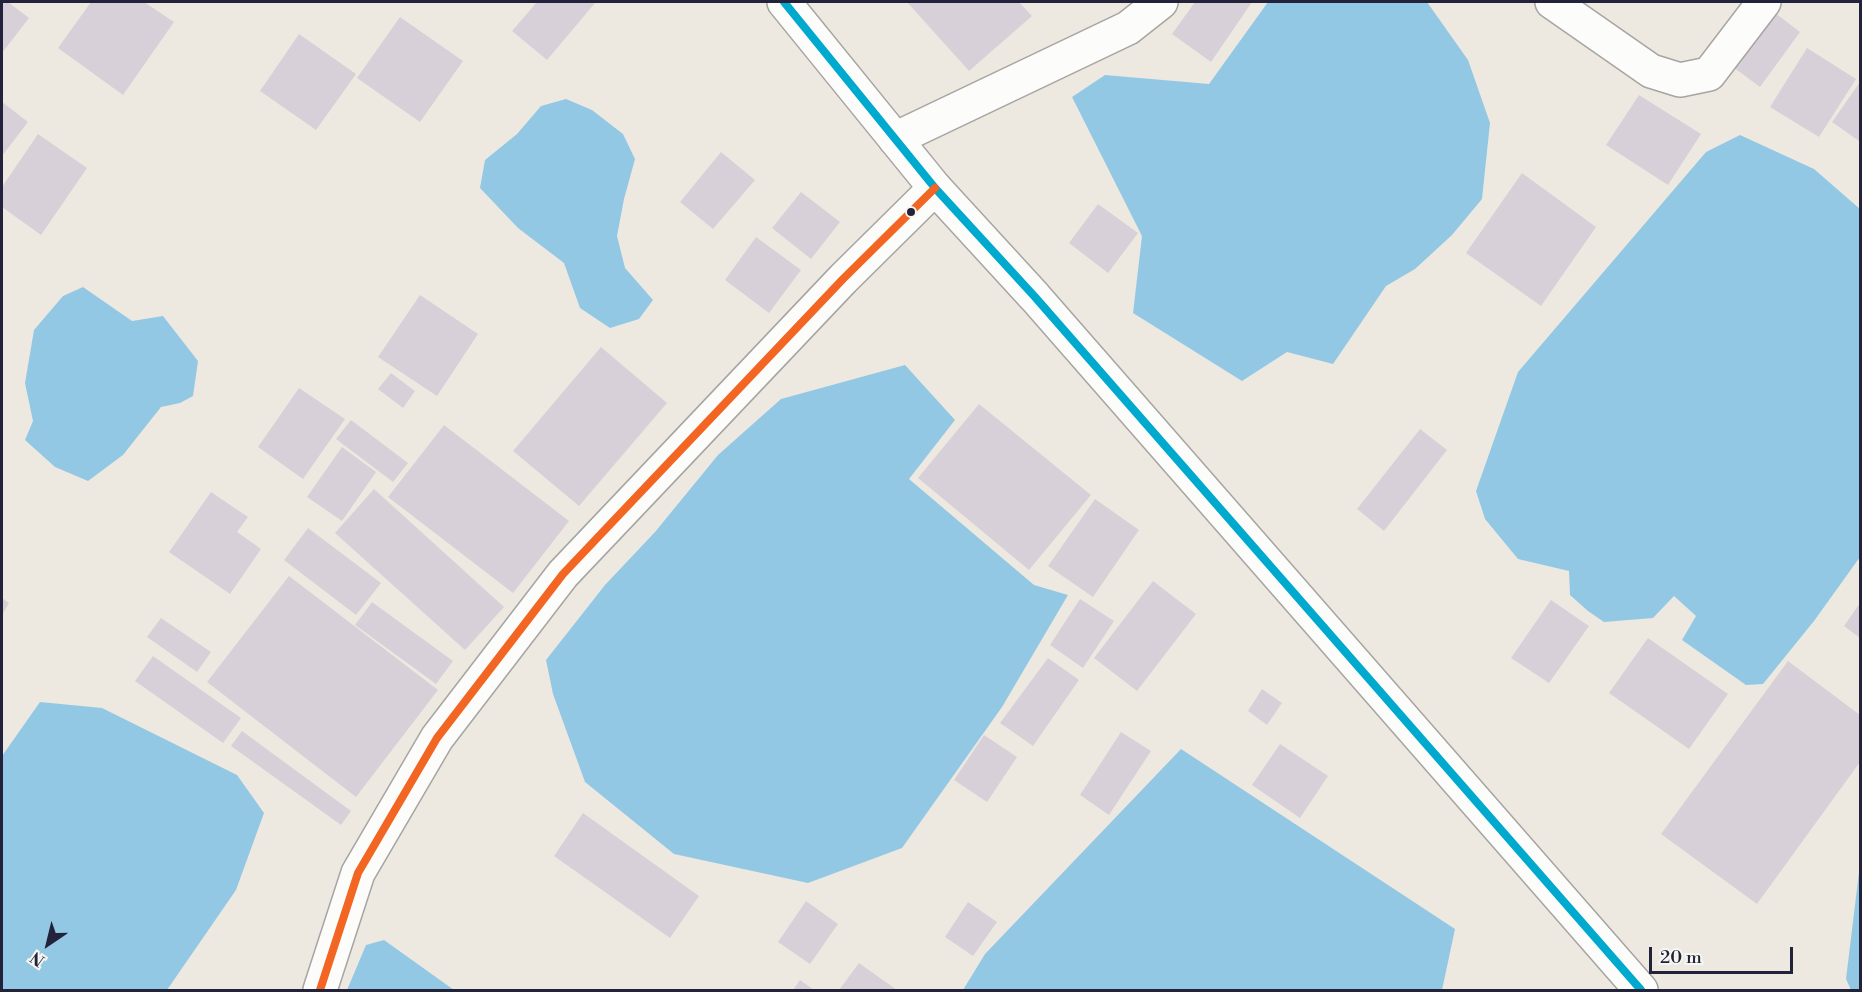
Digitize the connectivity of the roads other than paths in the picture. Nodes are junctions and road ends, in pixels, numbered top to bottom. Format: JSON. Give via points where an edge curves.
{"nodes":[{"id":1,"x":784,"y":2,"type":"edge"},
{"id":2,"x":1161,"y":2,"type":"edge"},
{"id":3,"x":1552,"y":2,"type":"edge"},
{"id":4,"x":1764,"y":2,"type":"edge"},
{"id":5,"x":895,"y":139,"type":"junction"},
{"id":6,"x":935,"y":188,"type":"junction"},
{"id":7,"x":320,"y":990,"type":"edge"},
{"id":8,"x":1641,"y":990,"type":"edge"}],
"edges":[{"from":1,"to":5,"type":"main road"},
{"from":2,"to":5,"type":"main road","via":[[1128,28]]},
{"from":3,"to":4,"type":"main road","via":[[1651,71],[1680,80],[1709,74]]},
{"from":5,"to":6,"type":"main road"},
{"from":6,"to":7,"type":"main road","via":[[843,279],[563,574],[437,738],[358,873]]},
{"from":6,"to":8,"type":"main road","via":[[1035,297]]}]}
